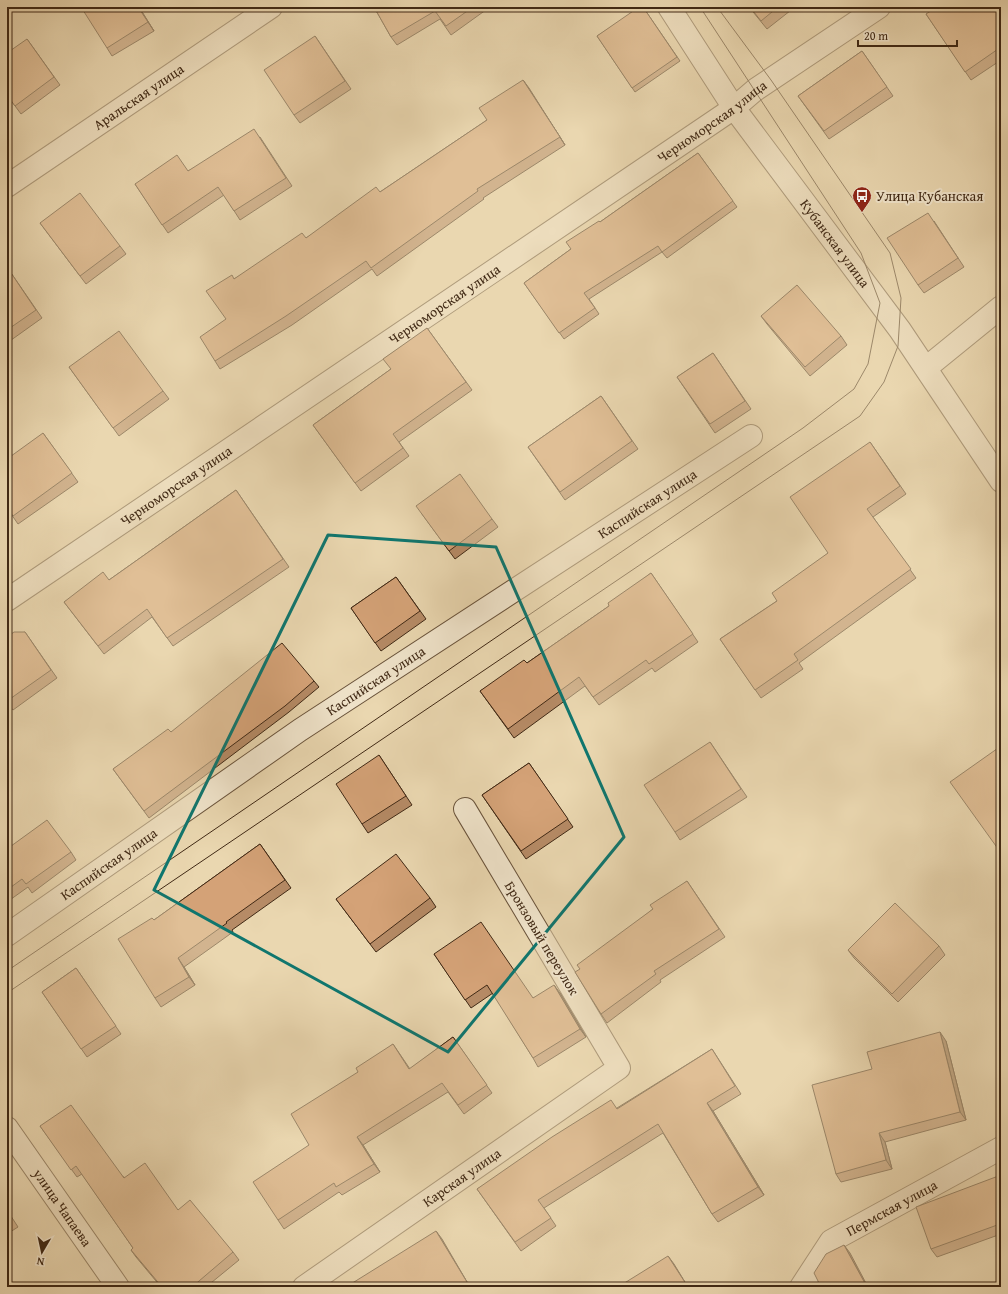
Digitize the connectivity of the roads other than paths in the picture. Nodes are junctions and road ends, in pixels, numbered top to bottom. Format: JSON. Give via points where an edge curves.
{"nodes":[{"id":1,"x":271,"y":7,"type":"edge"},
{"id":2,"x":669,"y":7,"type":"edge"},
{"id":3,"x":879,"y":7,"type":"edge"},
{"id":4,"x":734,"y":108,"type":"junction"},
{"id":5,"x":7,"y":186,"type":"edge"},
{"id":6,"x":1001,"y":307,"type":"edge"},
{"id":7,"x":926,"y":368,"type":"junction"},
{"id":8,"x":751,"y":436,"type":"dead end"},
{"id":9,"x":1001,"y":481,"type":"edge"},
{"id":10,"x":7,"y":600,"type":"edge"},
{"id":11,"x":465,"y":809,"type":"dead end"},
{"id":12,"x":7,"y":935,"type":"edge"},
{"id":13,"x":619,"y":1068,"type":"joint"},
{"id":14,"x":7,"y":1128,"type":"edge"},
{"id":15,"x":1001,"y":1148,"type":"edge"},
{"id":16,"x":118,"y":1287,"type":"edge"},
{"id":17,"x":304,"y":1287,"type":"edge"},
{"id":18,"x":801,"y":1287,"type":"edge"}],
"edges":[{"from":1,"to":5,"type":"street","name":"Аральская улица"},
{"from":2,"to":4,"type":"street","name":"Кубанская улица"},
{"from":3,"to":4,"type":"street","name":"Черноморская улица","via":[[755,90]]},
{"from":4,"to":7,"type":"street","name":"Кубанская улица"},
{"from":4,"to":10,"type":"street","name":"Черноморская улица"},
{"from":6,"to":7,"type":"street"},
{"from":7,"to":9,"type":"street","name":"Кубанская улица"},
{"from":8,"to":12,"type":"street","name":"Каспийская улица","via":[[300,730]]},
{"from":11,"to":13,"type":"street","name":"Бронзовый переулок"},
{"from":13,"to":17,"type":"street","name":"Карская улица"},
{"from":14,"to":16,"type":"street","name":"улица Чапаева"},
{"from":15,"to":18,"type":"street","name":"Пермская улица","via":[[831,1241]]}]}
